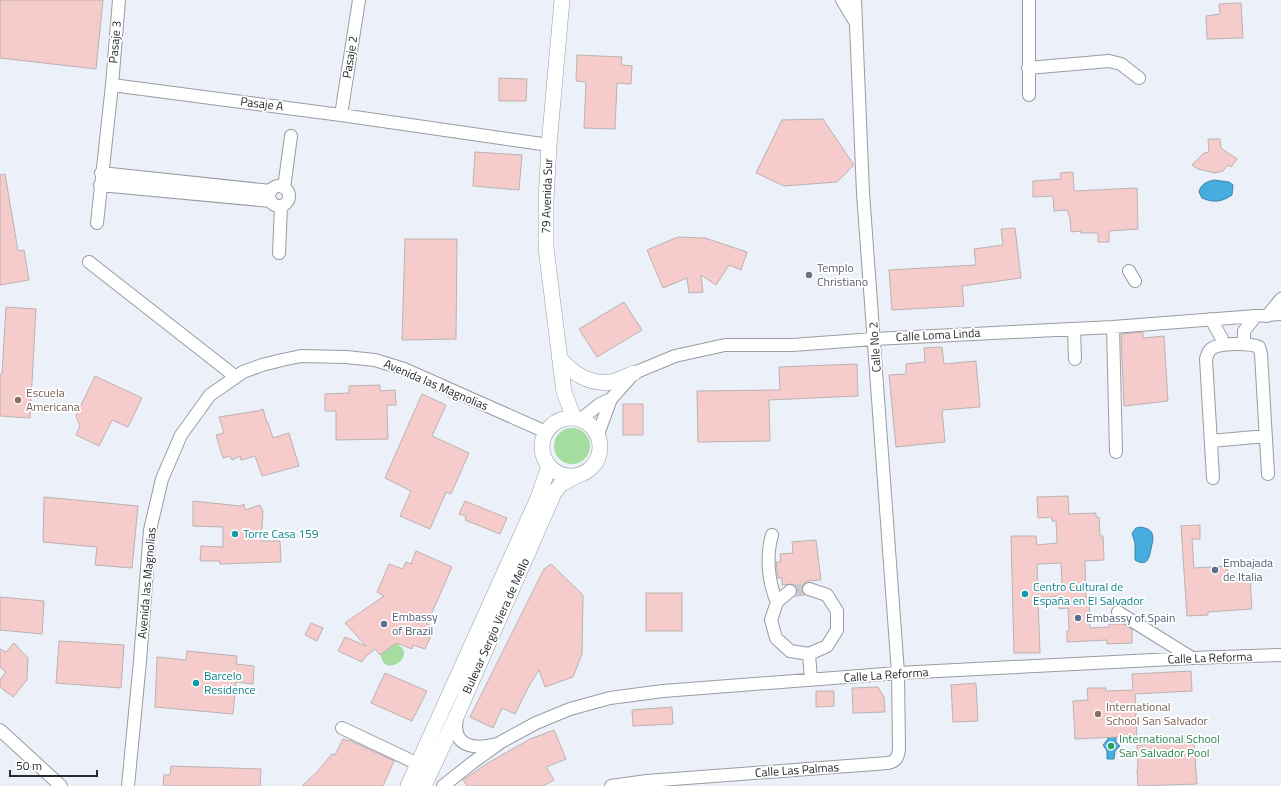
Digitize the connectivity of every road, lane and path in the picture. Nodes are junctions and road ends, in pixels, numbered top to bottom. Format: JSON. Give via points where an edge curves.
{"nodes":[{"id":1,"x":119,"y":0,"type":"edge"},
{"id":2,"x":359,"y":0,"type":"edge"},
{"id":3,"x":562,"y":0,"type":"edge"},
{"id":4,"x":842,"y":0,"type":"edge"},
{"id":5,"x":854,"y":0,"type":"edge"},
{"id":6,"x":1029,"y":0,"type":"edge"},
{"id":7,"x":855,"y":21,"type":"junction"},
{"id":8,"x":1028,"y":68,"type":"junction"},
{"id":9,"x":1139,"y":78,"type":"dead end"},
{"id":10,"x":112,"y":85,"type":"junction"},
{"id":11,"x":1029,"y":95,"type":"dead end"},
{"id":12,"x":341,"y":115,"type":"junction"},
{"id":13,"x":291,"y":136,"type":"dead end"},
{"id":14,"x":549,"y":145,"type":"junction"},
{"id":15,"x":101,"y":173,"type":"junction"},
{"id":16,"x":100,"y":185,"type":"junction"},
{"id":17,"x":284,"y":188,"type":"junction"},
{"id":18,"x":274,"y":199,"type":"junction"},
{"id":19,"x":96,"y":223,"type":"dead end"},
{"id":20,"x":279,"y":253,"type":"dead end"},
{"id":21,"x":89,"y":262,"type":"dead end"},
{"id":22,"x":1281,"y":299,"type":"edge"},
{"id":23,"x":1281,"y":314,"type":"edge"},
{"id":24,"x":1268,"y":316,"type":"junction"},
{"id":25,"x":1255,"y":317,"type":"junction"},
{"id":26,"x":1211,"y":318,"type":"junction"},
{"id":27,"x":1113,"y":327,"type":"junction"},
{"id":28,"x":1074,"y":329,"type":"junction"},
{"id":29,"x":874,"y":339,"type":"junction"},
{"id":30,"x":1244,"y":344,"type":"junction"},
{"id":31,"x":1222,"y":345,"type":"junction"},
{"id":32,"x":559,"y":357,"type":"junction"},
{"id":33,"x":1075,"y":359,"type":"dead end"},
{"id":34,"x":634,"y":374,"type":"junction"},
{"id":35,"x":236,"y":377,"type":"junction"},
{"id":36,"x":564,"y":392,"type":"junction"},
{"id":37,"x":612,"y":399,"type":"junction"},
{"id":38,"x":578,"y":418,"type":"junction"},
{"id":39,"x":549,"y":428,"type":"junction"},
{"id":40,"x":598,"y":434,"type":"junction"},
{"id":41,"x":1266,"y":436,"type":"junction"},
{"id":42,"x":1211,"y":441,"type":"junction"},
{"id":43,"x":1116,"y":452,"type":"dead end"},
{"id":44,"x":549,"y":466,"type":"junction"},
{"id":45,"x":1268,"y":474,"type":"dead end"},
{"id":46,"x":578,"y":475,"type":"junction"},
{"id":47,"x":1213,"y":478,"type":"dead end"},
{"id":48,"x":772,"y":535,"type":"dead end"},
{"id":49,"x":809,"y":589,"type":"tunnel mouth"},
{"id":50,"x":790,"y":590,"type":"tunnel mouth"},
{"id":51,"x":777,"y":602,"type":"junction"},
{"id":52,"x":1118,"y":612,"type":"dead end"},
{"id":53,"x":809,"y":654,"type":"junction"},
{"id":54,"x":1281,"y":655,"type":"edge"},
{"id":55,"x":1192,"y":658,"type":"junction"},
{"id":56,"x":898,"y":673,"type":"junction"},
{"id":57,"x":811,"y":680,"type":"junction"},
{"id":58,"x":457,"y":715,"type":"junction"},
{"id":59,"x":342,"y":728,"type":"dead end"},
{"id":60,"x":0,"y":730,"type":"edge"},
{"id":61,"x":502,"y":742,"type":"junction"},
{"id":62,"x":418,"y":764,"type":"junction"},
{"id":63,"x":61,"y":786,"type":"edge"},
{"id":64,"x":128,"y":786,"type":"edge"},
{"id":65,"x":408,"y":786,"type":"edge"},
{"id":66,"x":424,"y":786,"type":"edge"},
{"id":67,"x":443,"y":786,"type":"edge"},
{"id":68,"x":611,"y":786,"type":"edge"}],
"edges":[{"from":1,"to":10,"type":"street","name":"Pasaje 3"},
{"from":2,"to":12,"type":"street","name":"Pasaje 2"},
{"from":3,"to":14,"type":"main road","name":"79 Avenida Sur"},
{"from":4,"to":7,"type":"street","name":"Calle No 2"},
{"from":5,"to":7,"type":"street","name":"Calle No 2"},
{"from":6,"to":8,"type":"street"},
{"from":7,"to":29,"type":"street","name":"Calle No 2","via":[[863,193]]},
{"from":8,"to":9,"type":"street","via":[[1109,61],[1120,64]]},
{"from":8,"to":11,"type":"street"},
{"from":10,"to":12,"type":"street","name":"Pasaje A"},
{"from":10,"to":15,"type":"street"},
{"from":12,"to":14,"type":"street","name":"Pasaje A"},
{"from":13,"to":17,"type":"street"},
{"from":14,"to":32,"type":"main road","name":"79 Avenida Sur","via":[[546,248]]},
{"from":15,"to":16,"type":"street"},
{"from":15,"to":18,"type":"street"},
{"from":16,"to":18,"type":"street"},
{"from":16,"to":19,"type":"street"},
{"from":17,"to":18,"type":"street","via":[[277,187]]},
{"from":17,"to":18,"type":"street","via":[[289,194],[287,202]]},
{"from":18,"to":20,"type":"street"},
{"from":21,"to":35,"type":"street"},
{"from":22,"to":24,"type":"street"},
{"from":23,"to":24,"type":"street","name":"Calle Loma Linda"},
{"from":24,"to":25,"type":"street","name":"Calle Loma Linda"},
{"from":25,"to":26,"type":"street","name":"Calle Loma Linda"},
{"from":25,"to":30,"type":"street","via":[[1244,331]]},
{"from":26,"to":27,"type":"street","name":"Calle Loma Linda"},
{"from":26,"to":31,"type":"street","via":[[1222,339]]},
{"from":27,"to":28,"type":"street","name":"Calle Loma Linda"},
{"from":27,"to":43,"type":"street"},
{"from":28,"to":29,"type":"street","name":"Calle Loma Linda"},
{"from":28,"to":33,"type":"street"},
{"from":29,"to":34,"type":"street","name":"Calle Loma Linda","via":[[792,345],[725,345],[675,356]]},
{"from":29,"to":56,"type":"street","name":"Calle No 2"},
{"from":30,"to":31,"type":"street"},
{"from":30,"to":41,"type":"street","via":[[1259,347],[1261,354]]},
{"from":31,"to":42,"type":"street","via":[[1209,351],[1206,359]]},
{"from":32,"to":34,"type":"main road","via":[[575,373],[589,380],[610,382]]},
{"from":32,"to":36,"type":"main road","name":"79 Avenida Sur"},
{"from":34,"to":37,"type":"street","name":"Calle Loma Linda"},
{"from":35,"to":39,"type":"street","name":"Avenida las Magnolias","via":[[262,365],[301,356],[375,360],[404,369]]},
{"from":35,"to":64,"type":"street","name":"Avenida las Magnolias","via":[[210,395],[181,435],[162,479],[150,530]]},
{"from":36,"to":38,"type":"main road","name":"79 Avenida Sur"},
{"from":36,"to":39,"type":"main road","name":"79 Avenida Sur"},
{"from":37,"to":38,"type":"street","name":"Calle Loma Linda"},
{"from":37,"to":40,"type":"street","name":"Calle Loma Linda"},
{"from":38,"to":39,"type":"main road","via":[[562,419]]},
{"from":38,"to":40,"type":"main road","via":[[593,427]]},
{"from":39,"to":44,"type":"main road","via":[[542,442],[544,459]]},
{"from":40,"to":46,"type":"main road","via":[[601,447],[598,459],[587,472]]},
{"from":41,"to":42,"type":"street"},
{"from":41,"to":45,"type":"street"},
{"from":42,"to":47,"type":"street"},
{"from":44,"to":46,"type":"main road","via":[[563,475]]},
{"from":44,"to":62,"type":"main road","name":"Bulevar Sergio Viera de Mello","via":[[538,498]]},
{"from":46,"to":58,"type":"main road","name":"Bulevar Sergio Viera de Mello","via":[[561,484],[554,493]]},
{"from":48,"to":51,"type":"street","via":[[769,551],[770,582]]},
{"from":49,"to":53,"type":"street","via":[[827,595],[837,611],[837,630],[827,646]]},
{"from":50,"to":51,"type":"street"},
{"from":51,"to":53,"type":"street","via":[[771,620],[776,638],[790,650]]},
{"from":52,"to":55,"type":"street"},
{"from":53,"to":57,"type":"street"},
{"from":54,"to":55,"type":"street","name":"Calle La Reforma"},
{"from":55,"to":56,"type":"street","name":"Calle La Reforma"},
{"from":56,"to":57,"type":"street","name":"Calle La Reforma"},
{"from":56,"to":68,"type":"street","name":"Calle Las Palmas","via":[[900,750],[894,761],[648,780]]},
{"from":57,"to":61,"type":"street","name":"Calle La Reforma","via":[[663,691],[610,698],[570,709],[536,723]]},
{"from":58,"to":61,"type":"street","name":"Calle La Reforma","via":[[456,733],[465,744],[480,747]]},
{"from":58,"to":66,"type":"main road","name":"Bulevar Sergio Viera de Mello"},
{"from":59,"to":62,"type":"street"},
{"from":60,"to":63,"type":"street"},
{"from":61,"to":67,"type":"street","name":"Calle La Reforma"},
{"from":62,"to":65,"type":"main road","name":"Bulevar Sergio Viera de Mello"}]}
